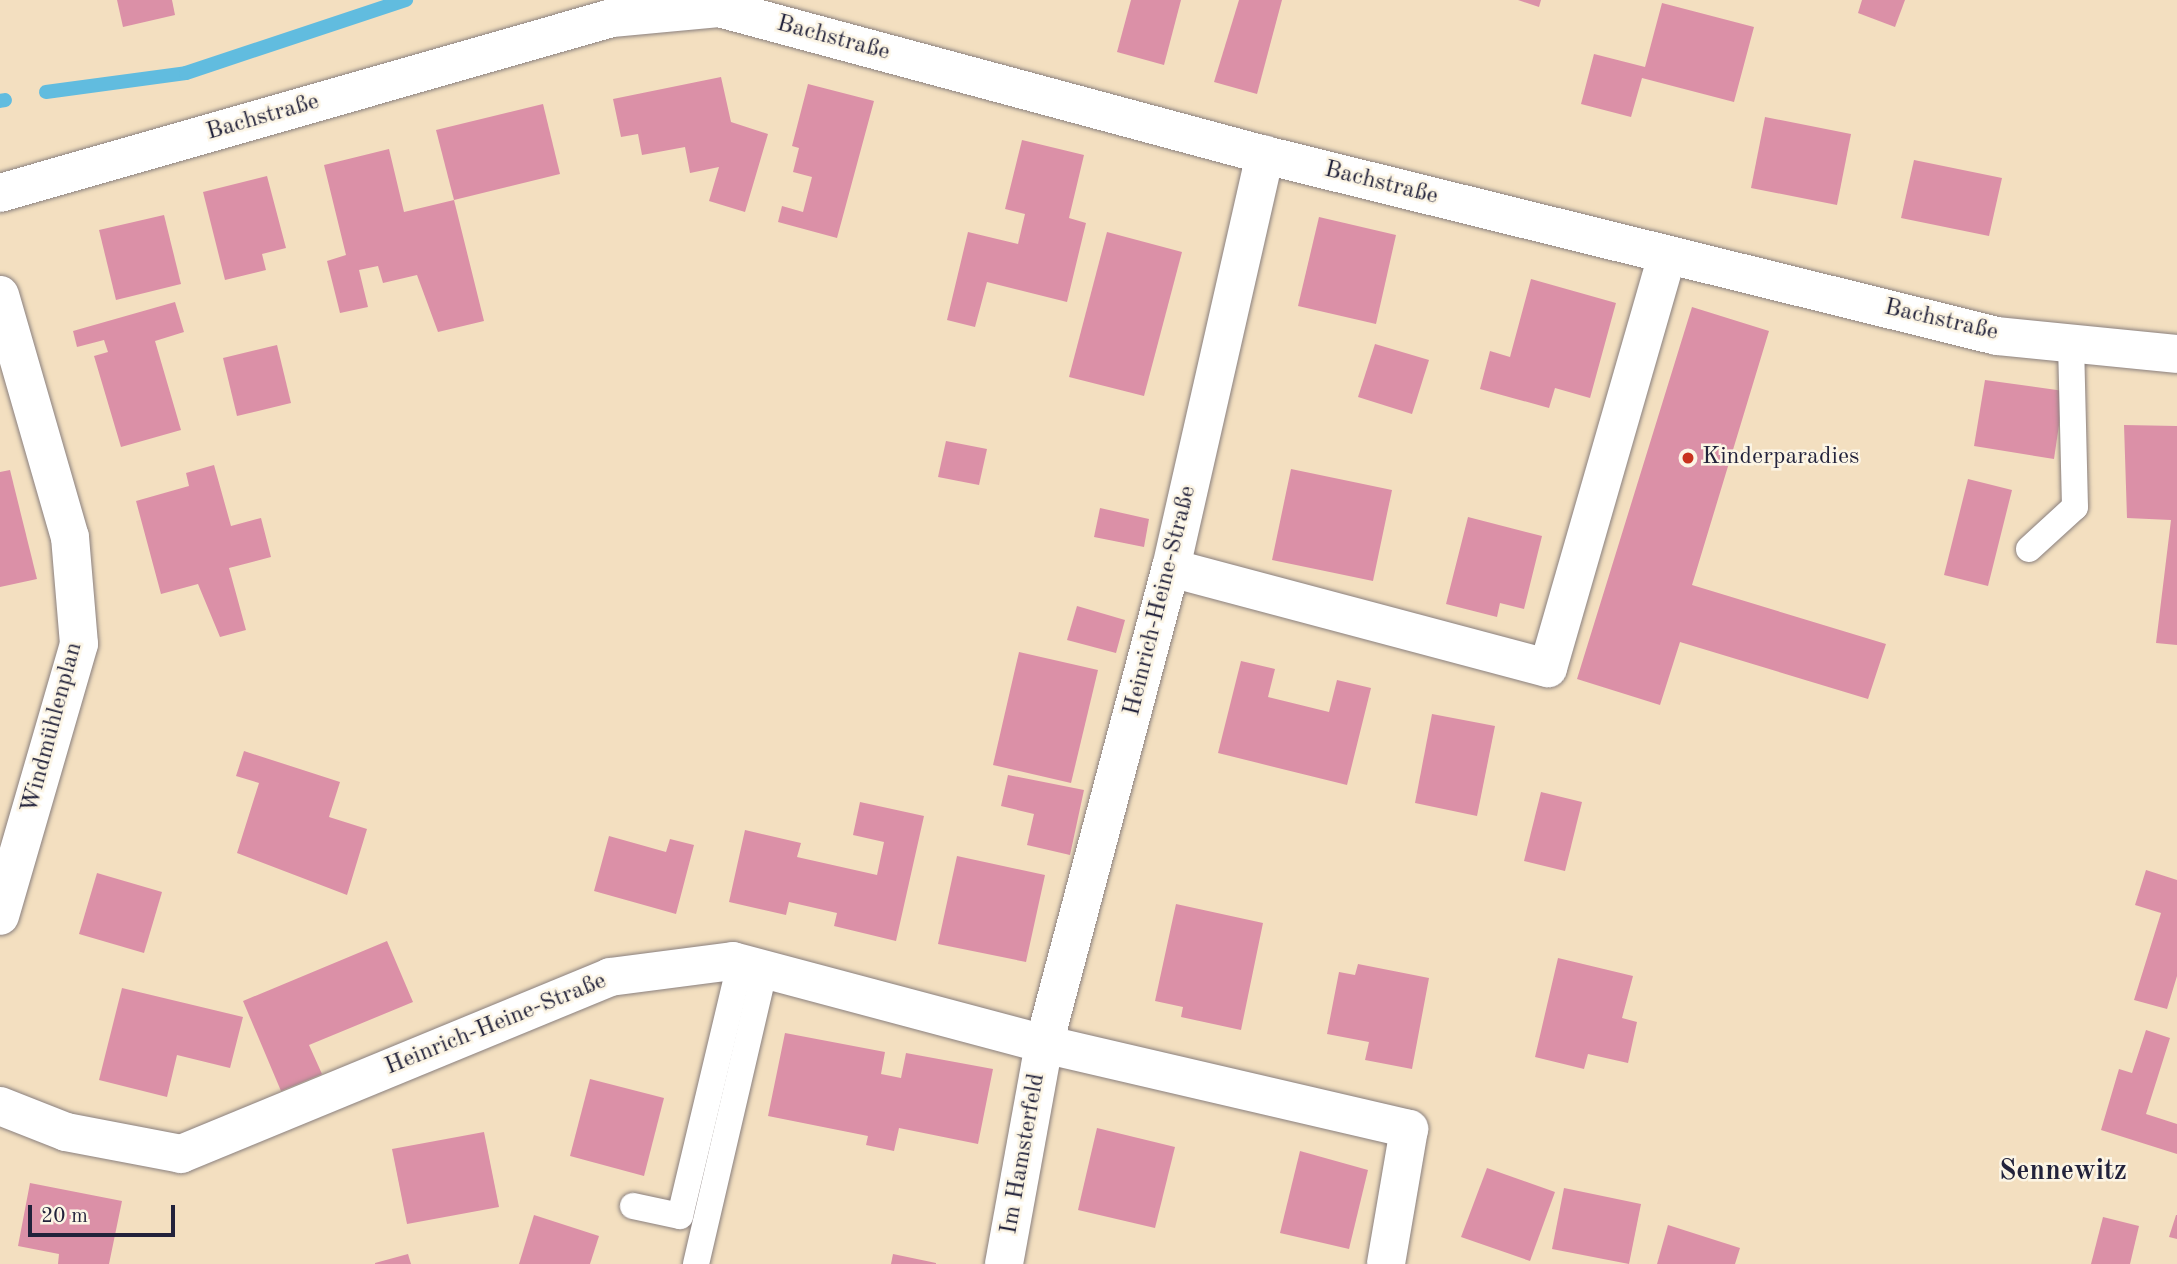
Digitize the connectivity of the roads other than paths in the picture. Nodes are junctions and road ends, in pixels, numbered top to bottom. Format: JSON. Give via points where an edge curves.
{"nodes":[{"id":1,"x":1265,"y":155,"type":"junction"},
{"id":2,"x":0,"y":193,"type":"edge"},
{"id":3,"x":1667,"y":255,"type":"junction"},
{"id":4,"x":0,"y":295,"type":"edge"},
{"id":5,"x":2071,"y":344,"type":"junction"},
{"id":6,"x":2177,"y":354,"type":"edge"},
{"id":7,"x":2029,"y":549,"type":"dead end"},
{"id":8,"x":1171,"y":568,"type":"junction"},
{"id":9,"x":0,"y":916,"type":"edge"},
{"id":10,"x":752,"y":968,"type":"junction"},
{"id":11,"x":1044,"y":1044,"type":"junction"},
{"id":12,"x":0,"y":1105,"type":"edge"},
{"id":13,"x":633,"y":1206,"type":"dead end"},
{"id":14,"x":696,"y":1264,"type":"edge"},
{"id":15,"x":1004,"y":1264,"type":"edge"},
{"id":16,"x":1386,"y":1264,"type":"edge"}],
"edges":[{"from":1,"to":2,"type":"street","name":"Bachstraße","via":[[719,8],[611,18]]},
{"from":1,"to":3,"type":"street","name":"Bachstraße"},
{"from":1,"to":8,"type":"street","name":"Heinrich-Heine-Straße"},
{"from":3,"to":5,"type":"street","name":"Bachstraße","via":[[1997,336]]},
{"from":3,"to":8,"type":"street","via":[[1548,668]]},
{"from":4,"to":9,"type":"street","name":"Windmühlenplan","via":[[70,537],[79,644]]},
{"from":5,"to":6,"type":"street","name":"Bachstraße"},
{"from":5,"to":7,"type":"lane","via":[[2074,507]]},
{"from":8,"to":11,"type":"street","name":"Heinrich-Heine-Straße"},
{"from":10,"to":11,"type":"street","name":"Heinrich-Heine-Straße"},
{"from":10,"to":12,"type":"street","name":"Heinrich-Heine-Straße","via":[[610,977],[181,1154],[66,1132]]},
{"from":10,"to":13,"type":"lane","via":[[680,1216]]},
{"from":10,"to":14,"type":"lane"},
{"from":11,"to":15,"type":"street","name":"Im Hamsterfeld"},
{"from":11,"to":16,"type":"street","name":"Heinrich-Heine-Straße","via":[[1409,1129]]}]}
